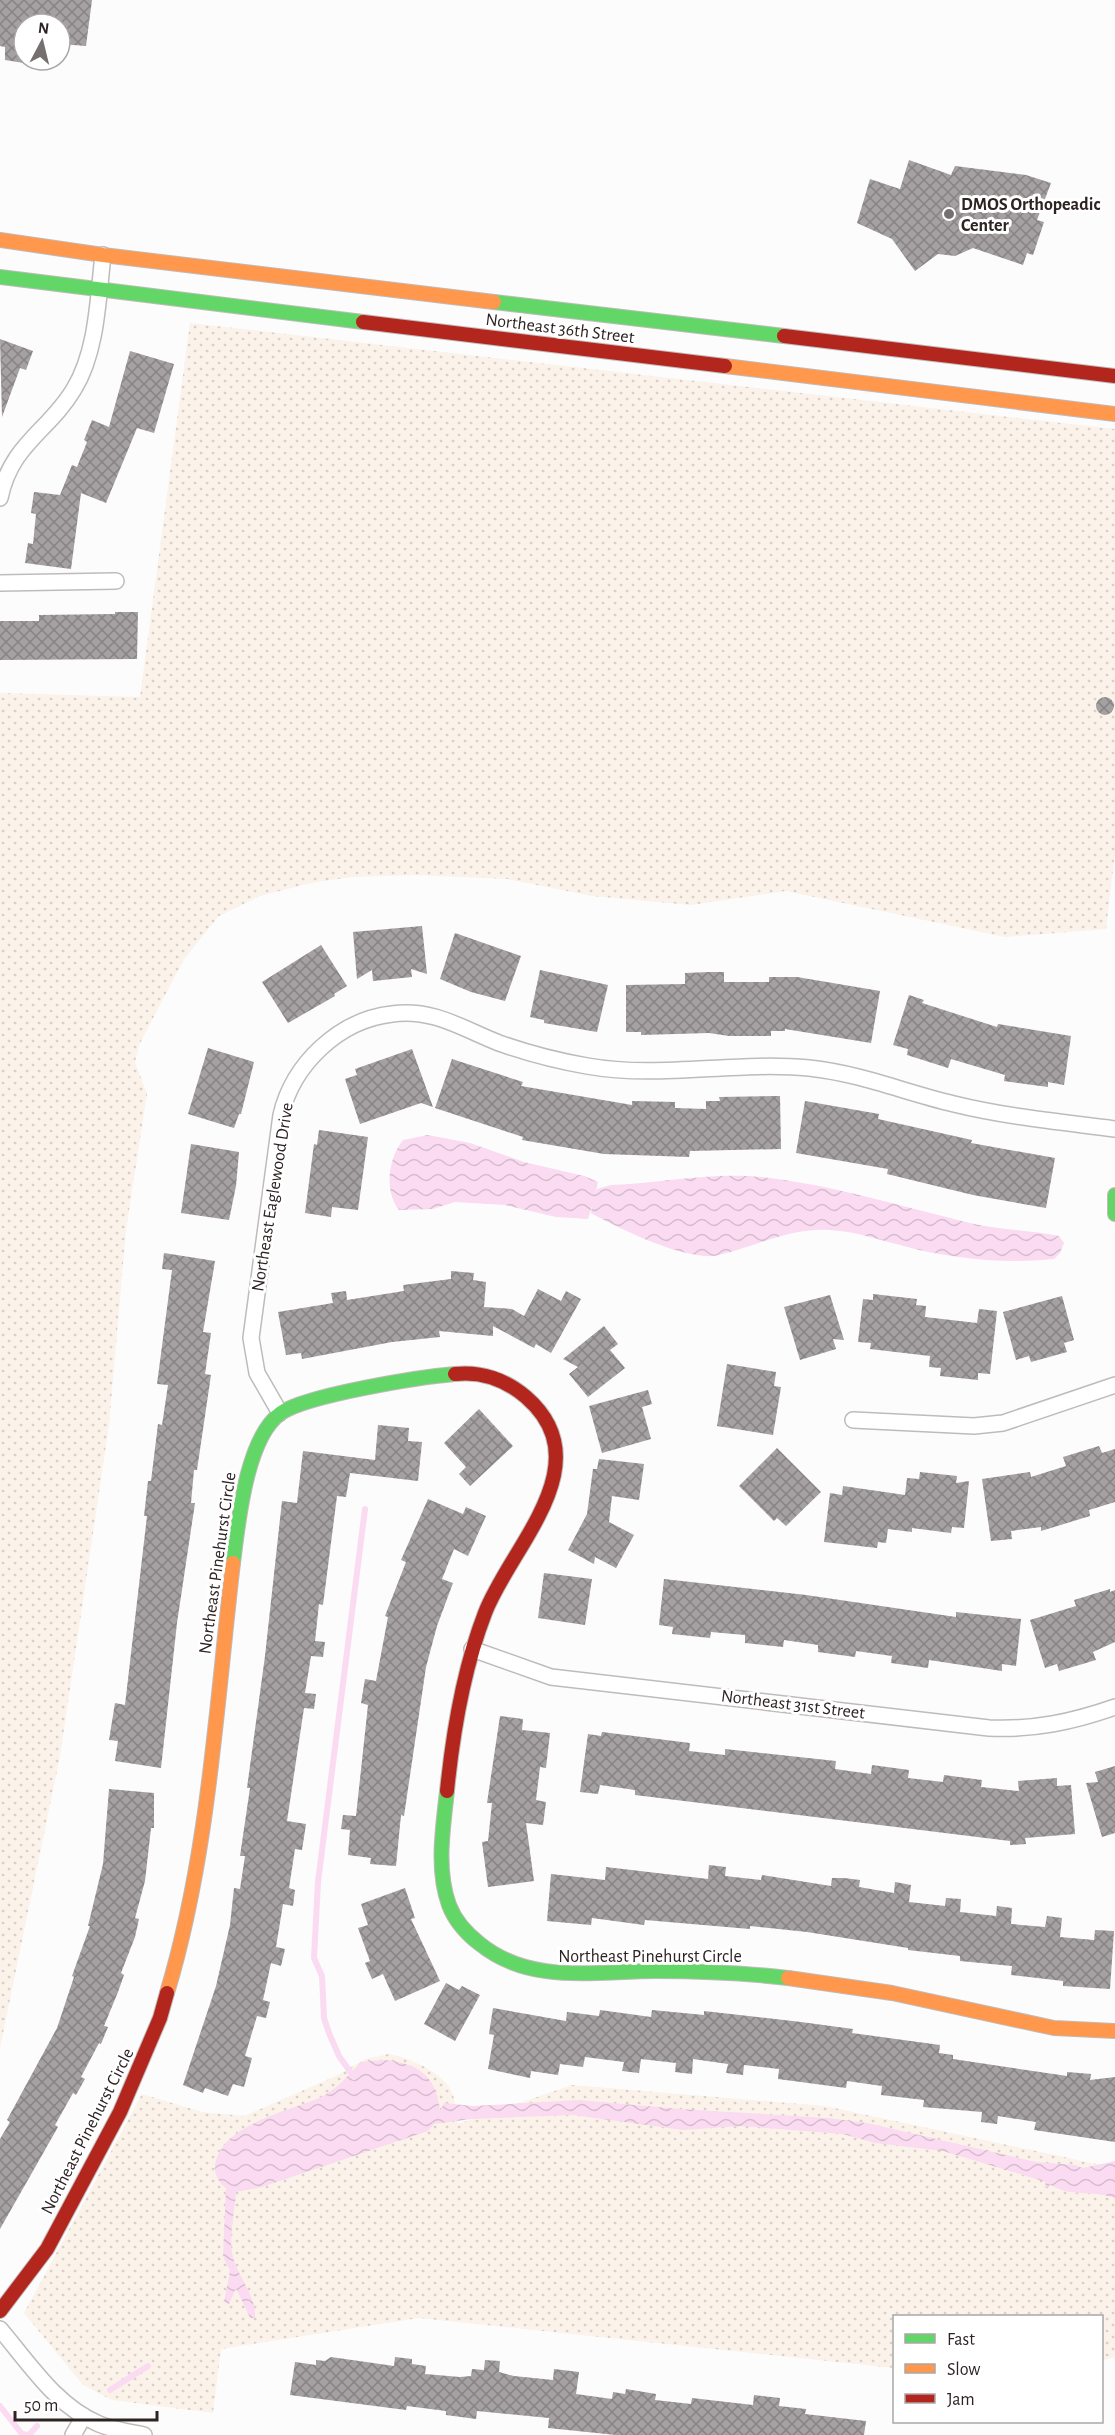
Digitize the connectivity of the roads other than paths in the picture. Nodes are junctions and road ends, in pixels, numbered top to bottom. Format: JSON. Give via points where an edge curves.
{"nodes":[{"id":1,"x":0,"y":240,"type":"edge"},
{"id":2,"x":103,"y":255,"type":"junction"},
{"id":3,"x":0,"y":277,"type":"edge"},
{"id":4,"x":99,"y":288,"type":"junction"},
{"id":5,"x":1115,"y":376,"type":"edge"},
{"id":6,"x":1115,"y":414,"type":"edge"},
{"id":7,"x":0,"y":498,"type":"edge"},
{"id":8,"x":116,"y":581,"type":"dead end"},
{"id":9,"x":0,"y":583,"type":"edge"},
{"id":10,"x":1115,"y":1129,"type":"edge"},
{"id":11,"x":1115,"y":1195,"type":"edge"},
{"id":12,"x":1115,"y":1214,"type":"edge"},
{"id":13,"x":1115,"y":1385,"type":"edge"},
{"id":14,"x":280,"y":1413,"type":"junction"},
{"id":15,"x":853,"y":1420,"type":"dead end"},
{"id":16,"x":472,"y":1649,"type":"junction"},
{"id":17,"x":1115,"y":1707,"type":"edge"},
{"id":18,"x":1115,"y":2031,"type":"edge"},
{"id":19,"x":0,"y":2311,"type":"edge"},
{"id":20,"x":0,"y":2329,"type":"edge"},
{"id":21,"x":84,"y":2416,"type":"junction"},
{"id":22,"x":73,"y":2435,"type":"edge"},
{"id":23,"x":144,"y":2435,"type":"edge"}],
"edges":[{"from":1,"to":2,"type":"street","name":"Northeast 36th Street"},
{"from":2,"to":4,"type":"street"},
{"from":2,"to":5,"type":"street","name":"Northeast 36th Street"},
{"from":3,"to":4,"type":"street","name":"Northeast 36th Street"},
{"from":4,"to":6,"type":"street","name":"Northeast 36th Street"},
{"from":4,"to":7,"type":"street","via":[[86,364],[75,389],[25,444],[11,465]]},
{"from":8,"to":9,"type":"street"},
{"from":10,"to":14,"type":"street","name":"Northeast Eaglewood Drive","via":[[993,1113],[832,1071],[764,1066],[677,1072],[608,1069],[500,1043],[442,1017],[404,1013],[366,1019],[328,1042],[302,1068],[286,1096],[281,1115],[251,1338],[257,1373]]},
{"from":11,"to":12,"type":"street"},
{"from":13,"to":15,"type":"street","via":[[1003,1423],[974,1426]]},
{"from":14,"to":16,"type":"street","name":"Northeast Pinehurst Circle","via":[[322,1399],[459,1373],[507,1382],[544,1416],[554,1437],[555,1481],[548,1503],[502,1574]]},
{"from":14,"to":19,"type":"street","name":"Northeast Pinehurst Circle","via":[[247,1470],[191,1906],[160,2018],[120,2112],[47,2249]]},
{"from":16,"to":17,"type":"street","name":"Northeast 31st Street","via":[[551,1677],[989,1728],[1051,1726]]},
{"from":16,"to":18,"type":"street","name":"Northeast Pinehurst Circle","via":[[449,1762],[440,1861],[450,1908],[474,1941],[514,1965],[549,1974],[643,1971],[781,1976],[881,1990],[1057,2030]]},
{"from":20,"to":21,"type":"street","via":[[44,2381]]},
{"from":21,"to":22,"type":"street"},
{"from":21,"to":23,"type":"street","via":[[112,2429]]}]}
